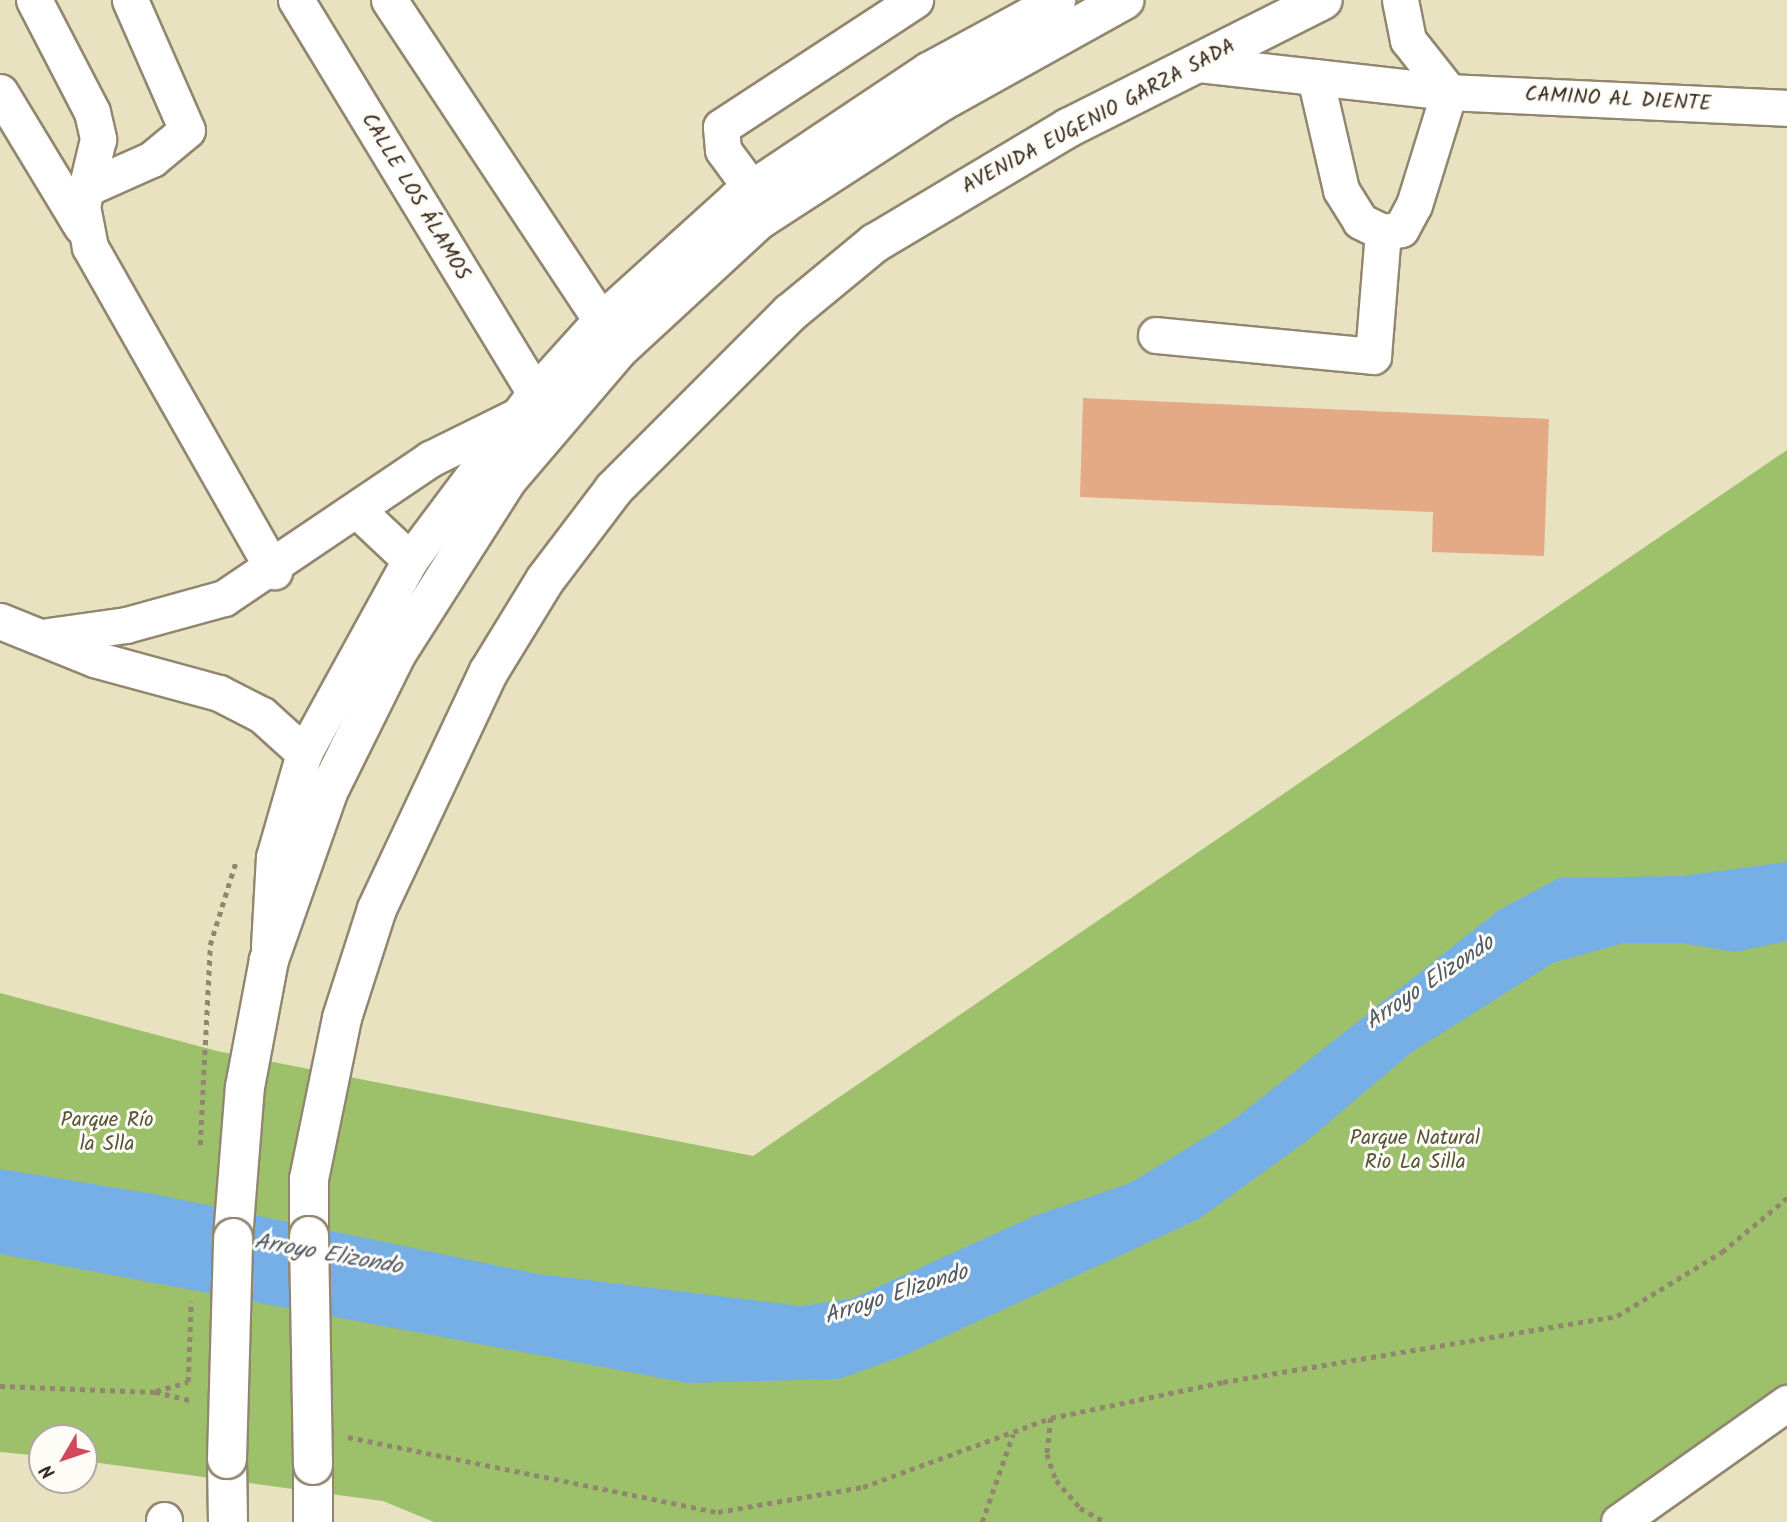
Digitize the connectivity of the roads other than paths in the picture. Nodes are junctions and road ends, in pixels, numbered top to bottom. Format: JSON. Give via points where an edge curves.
{"nodes":[{"id":1,"x":34,"y":0,"type":"edge"},
{"id":2,"x":130,"y":0,"type":"edge"},
{"id":3,"x":296,"y":0,"type":"edge"},
{"id":4,"x":389,"y":0,"type":"edge"},
{"id":5,"x":915,"y":0,"type":"edge"},
{"id":6,"x":1057,"y":0,"type":"edge"},
{"id":7,"x":1124,"y":0,"type":"edge"},
{"id":8,"x":1323,"y":0,"type":"edge"},
{"id":9,"x":1400,"y":0,"type":"edge"},
{"id":10,"x":1199,"y":64,"type":"junction"},
{"id":11,"x":1315,"y":77,"type":"junction"},
{"id":12,"x":0,"y":92,"type":"edge"},
{"id":13,"x":1449,"y":92,"type":"junction"},
{"id":14,"x":1787,"y":108,"type":"edge"},
{"id":15,"x":87,"y":188,"type":"junction"},
{"id":16,"x":751,"y":188,"type":"junction"},
{"id":17,"x":81,"y":226,"type":"junction"},
{"id":18,"x":1383,"y":232,"type":"junction"},
{"id":19,"x":601,"y":320,"type":"junction"},
{"id":20,"x":1156,"y":335,"type":"dead end"},
{"id":21,"x":528,"y":404,"type":"junction"},
{"id":22,"x":357,"y":510,"type":"junction"},
{"id":23,"x":410,"y":560,"type":"junction"},
{"id":24,"x":274,"y":570,"type":"junction"},
{"id":25,"x":0,"y":621,"type":"edge"},
{"id":26,"x":48,"y":636,"type":"junction"},
{"id":27,"x":304,"y":753,"type":"junction"},
{"id":28,"x":269,"y":960,"type":"junction"},
{"id":29,"x":1787,"y":1403,"type":"edge"},
{"id":30,"x":228,"y":1522,"type":"edge"},
{"id":31,"x":313,"y":1522,"type":"edge"},
{"id":32,"x":1619,"y":1522,"type":"edge"}],
"edges":[{"from":1,"to":15,"type":"street","via":[[92,112],[98,139]]},
{"from":2,"to":15,"type":"street","via":[[187,130],[152,159]]},
{"from":3,"to":21,"type":"street","name":"CALLE LOS ÁLAMOS"},
{"from":4,"to":19,"type":"street"},
{"from":5,"to":16,"type":"street","via":[[721,127],[723,150]]},
{"from":6,"to":16,"type":"street","via":[[928,70]]},
{"from":7,"to":28,"type":"highway","via":[[942,102],[760,220],[701,268],[554,418],[453,557],[360,721],[328,792]]},
{"from":8,"to":10,"type":"highway","name":"AVENIDA EUGENIO GARZA SADA"},
{"from":9,"to":13,"type":"street","via":[[1408,40]]},
{"from":10,"to":11,"type":"street","name":"CAMINO AL DIENTE"},
{"from":10,"to":31,"type":"highway","name":"AVENIDA EUGENIO GARZA SADA","bridge":true,"via":[[1068,128],[875,243],[771,332],[614,489],[545,580],[488,673],[377,909],[342,1017],[309,1179]]},
{"from":11,"to":13,"type":"street","name":"CAMINO AL DIENTE"},
{"from":11,"to":18,"type":"street","via":[[1341,190],[1360,221]]},
{"from":12,"to":17,"type":"street"},
{"from":13,"to":14,"type":"street","name":"CAMINO AL DIENTE"},
{"from":13,"to":18,"type":"street","via":[[1414,205],[1401,229]]},
{"from":15,"to":17,"type":"street"},
{"from":16,"to":19,"type":"street"},
{"from":17,"to":24,"type":"street"},
{"from":18,"to":20,"type":"street","via":[[1373,356]]},
{"from":19,"to":21,"type":"street"},
{"from":21,"to":22,"type":"street","via":[[461,441]]},
{"from":21,"to":23,"type":"street"},
{"from":22,"to":23,"type":"street"},
{"from":22,"to":24,"type":"street"},
{"from":23,"to":27,"type":"street"},
{"from":24,"to":26,"type":"street","via":[[224,598],[180,612]]},
{"from":25,"to":26,"type":"street"},
{"from":26,"to":27,"type":"street","via":[[94,659],[219,693],[262,715]]},
{"from":27,"to":28,"type":"street","via":[[274,857]]},
{"from":28,"to":30,"type":"highway","bridge":true,"via":[[245,1087],[233,1238]]},
{"from":29,"to":32,"type":"street"}]}
